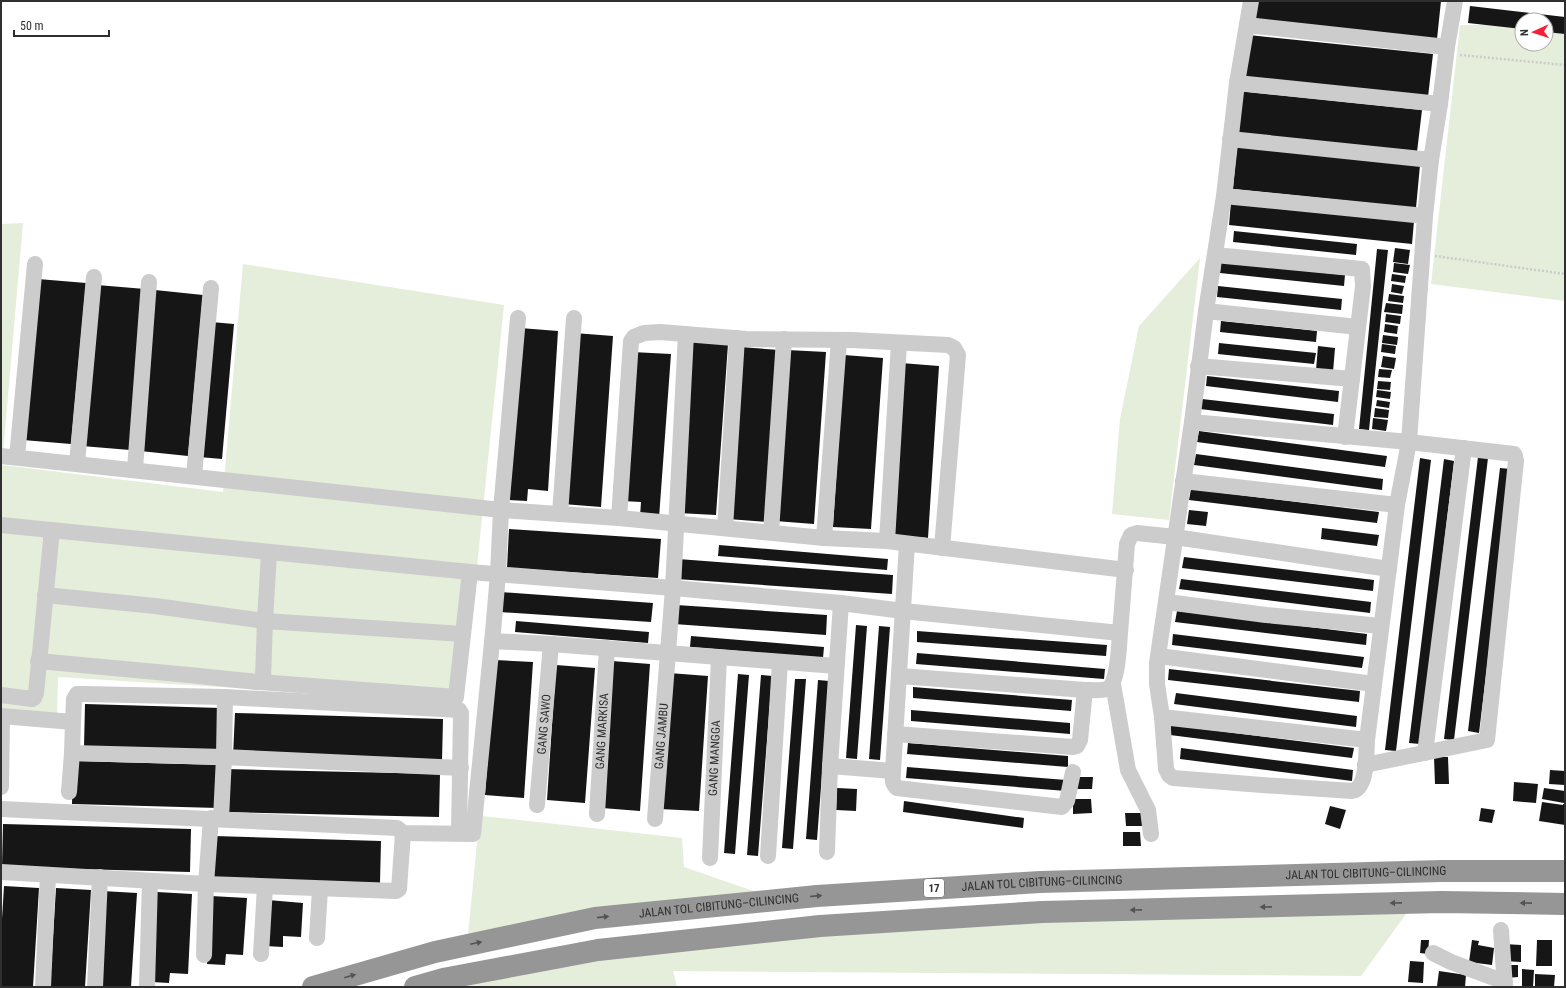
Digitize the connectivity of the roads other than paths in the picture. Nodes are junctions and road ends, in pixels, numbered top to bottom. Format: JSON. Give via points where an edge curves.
{"nodes":[{"id":1,"x":1251,"y":1,"type":"edge"},
{"id":2,"x":1455,"y":1,"type":"edge"},
{"id":3,"x":1247,"y":25,"type":"junction"},
{"id":4,"x":1447,"y":50,"type":"junction"},
{"id":5,"x":1238,"y":83,"type":"junction"},
{"id":6,"x":1440,"y":104,"type":"junction"},
{"id":7,"x":1230,"y":139,"type":"junction"},
{"id":8,"x":1431,"y":160,"type":"junction"},
{"id":9,"x":1224,"y":196,"type":"junction"},
{"id":10,"x":1425,"y":216,"type":"junction"},
{"id":11,"x":1215,"y":255,"type":"junction"},
{"id":12,"x":35,"y":264,"type":"dead end"},
{"id":13,"x":94,"y":277,"type":"dead end"},
{"id":14,"x":149,"y":282,"type":"dead end"},
{"id":15,"x":211,"y":288,"type":"dead end"},
{"id":16,"x":1206,"y":311,"type":"junction"},
{"id":17,"x":518,"y":318,"type":"dead end"},
{"id":18,"x":574,"y":318,"type":"dead end"},
{"id":19,"x":1358,"y":327,"type":"junction"},
{"id":20,"x":686,"y":334,"type":"junction"},
{"id":21,"x":737,"y":338,"type":"junction"},
{"id":22,"x":784,"y":339,"type":"junction"},
{"id":23,"x":839,"y":340,"type":"junction"},
{"id":24,"x":899,"y":342,"type":"junction"},
{"id":25,"x":1198,"y":366,"type":"junction"},
{"id":26,"x":1352,"y":379,"type":"junction"},
{"id":27,"x":1192,"y":422,"type":"junction"},
{"id":28,"x":1345,"y":436,"type":"junction"},
{"id":29,"x":1409,"y":442,"type":"junction"},
{"id":30,"x":1464,"y":448,"type":"junction"},
{"id":31,"x":1,"y":456,"type":"edge"},
{"id":32,"x":17,"y":457,"type":"junction"},
{"id":33,"x":77,"y":463,"type":"junction"},
{"id":34,"x":135,"y":469,"type":"junction"},
{"id":35,"x":194,"y":476,"type":"junction"},
{"id":36,"x":1183,"y":481,"type":"junction"},
{"id":37,"x":1397,"y":505,"type":"junction"},
{"id":38,"x":501,"y":510,"type":"junction"},
{"id":39,"x":560,"y":514,"type":"junction"},
{"id":40,"x":619,"y":518,"type":"junction"},
{"id":41,"x":676,"y":523,"type":"junction"},
{"id":42,"x":1,"y":525,"type":"edge"},
{"id":43,"x":725,"y":528,"type":"junction"},
{"id":44,"x":52,"y":530,"type":"junction"},
{"id":45,"x":771,"y":532,"type":"junction"},
{"id":46,"x":1175,"y":537,"type":"junction"},
{"id":47,"x":824,"y":538,"type":"junction"},
{"id":48,"x":887,"y":541,"type":"junction"},
{"id":49,"x":907,"y":544,"type":"junction"},
{"id":50,"x":942,"y":548,"type":"junction"},
{"id":51,"x":269,"y":553,"type":"junction"},
{"id":52,"x":1389,"y":569,"type":"junction"},
{"id":53,"x":1126,"y":570,"type":"junction"},
{"id":54,"x":470,"y":572,"type":"junction"},
{"id":55,"x":498,"y":574,"type":"junction"},
{"id":56,"x":673,"y":588,"type":"junction"},
{"id":57,"x":45,"y":595,"type":"junction"},
{"id":58,"x":1167,"y":602,"type":"junction"},
{"id":59,"x":841,"y":603,"type":"junction"},
{"id":60,"x":903,"y":611,"type":"junction"},
{"id":61,"x":265,"y":621,"type":"junction"},
{"id":62,"x":1381,"y":626,"type":"junction"},
{"id":63,"x":1120,"y":633,"type":"junction"},
{"id":64,"x":463,"y":634,"type":"junction"},
{"id":65,"x":492,"y":641,"type":"junction"},
{"id":66,"x":551,"y":644,"type":"junction"},
{"id":67,"x":608,"y":648,"type":"junction"},
{"id":68,"x":667,"y":653,"type":"junction"},
{"id":69,"x":1159,"y":656,"type":"junction"},
{"id":70,"x":719,"y":657,"type":"junction"},
{"id":71,"x":38,"y":661,"type":"junction"},
{"id":72,"x":780,"y":662,"type":"junction"},
{"id":73,"x":836,"y":666,"type":"junction"},
{"id":74,"x":900,"y":676,"type":"junction"},
{"id":75,"x":260,"y":682,"type":"junction"},
{"id":76,"x":1113,"y":684,"type":"junction"},
{"id":77,"x":1374,"y":684,"type":"junction"},
{"id":78,"x":1085,"y":690,"type":"junction"},
{"id":79,"x":1,"y":695,"type":"edge"},
{"id":80,"x":225,"y":697,"type":"junction"},
{"id":81,"x":2,"y":716,"type":"edge"},
{"id":82,"x":1162,"y":716,"type":"junction"},
{"id":83,"x":73,"y":722,"type":"junction"},
{"id":84,"x":895,"y":734,"type":"junction"},
{"id":85,"x":1367,"y":740,"type":"junction"},
{"id":86,"x":72,"y":753,"type":"junction"},
{"id":87,"x":1425,"y":753,"type":"junction"},
{"id":88,"x":224,"y":757,"type":"junction"},
{"id":89,"x":1365,"y":765,"type":"junction"},
{"id":90,"x":830,"y":766,"type":"junction"},
{"id":91,"x":461,"y":768,"type":"junction"},
{"id":92,"x":893,"y":771,"type":"junction"},
{"id":93,"x":1073,"y":772,"type":"dead end"},
{"id":94,"x":1,"y":787,"type":"edge"},
{"id":95,"x":68,"y":792,"type":"dead end"},
{"id":96,"x":537,"y":805,"type":"dead end"},
{"id":97,"x":1,"y":809,"type":"edge"},
{"id":98,"x":597,"y":814,"type":"dead end"},
{"id":99,"x":216,"y":819,"type":"junction"},
{"id":100,"x":655,"y":820,"type":"dead end"},
{"id":101,"x":403,"y":833,"type":"junction"},
{"id":102,"x":459,"y":833,"type":"junction"},
{"id":103,"x":1151,"y":834,"type":"dead end"},
{"id":104,"x":827,"y":852,"type":"dead end"},
{"id":105,"x":768,"y":856,"type":"dead end"},
{"id":106,"x":710,"y":858,"type":"dead end"},
{"id":107,"x":1565,"y":871,"type":"edge"},
{"id":108,"x":1,"y":872,"type":"edge"},
{"id":109,"x":48,"y":874,"type":"junction"},
{"id":110,"x":100,"y":878,"type":"junction"},
{"id":111,"x":150,"y":881,"type":"junction"},
{"id":112,"x":206,"y":884,"type":"junction"},
{"id":113,"x":265,"y":887,"type":"junction"},
{"id":114,"x":320,"y":889,"type":"junction"},
{"id":115,"x":1565,"y":904,"type":"edge"},
{"id":116,"x":1501,"y":930,"type":"dead end"},
{"id":117,"x":317,"y":938,"type":"dead end"},
{"id":118,"x":1433,"y":953,"type":"dead end"},
{"id":119,"x":260,"y":954,"type":"dead end"},
{"id":120,"x":204,"y":955,"type":"dead end"},
{"id":121,"x":1505,"y":984,"type":"edge"},
{"id":122,"x":43,"y":987,"type":"edge"},
{"id":123,"x":95,"y":987,"type":"edge"},
{"id":124,"x":147,"y":987,"type":"edge"},
{"id":125,"x":313,"y":987,"type":"edge"},
{"id":126,"x":415,"y":987,"type":"edge"}],
"edges":[{"from":1,"to":3,"type":"street"},
{"from":2,"to":4,"type":"street"},
{"from":3,"to":4,"type":"street"},
{"from":3,"to":5,"type":"street"},
{"from":4,"to":6,"type":"street"},
{"from":5,"to":6,"type":"street"},
{"from":5,"to":7,"type":"street"},
{"from":6,"to":8,"type":"street"},
{"from":7,"to":8,"type":"street"},
{"from":7,"to":9,"type":"street"},
{"from":8,"to":10,"type":"street"},
{"from":9,"to":10,"type":"street"},
{"from":9,"to":11,"type":"street"},
{"from":10,"to":29,"type":"street"},
{"from":11,"to":16,"type":"street"},
{"from":11,"to":19,"type":"street","via":[[1362,269]]},
{"from":12,"to":32,"type":"street"},
{"from":13,"to":33,"type":"street"},
{"from":14,"to":34,"type":"street"},
{"from":15,"to":35,"type":"street"},
{"from":16,"to":19,"type":"street"},
{"from":16,"to":25,"type":"street"},
{"from":17,"to":38,"type":"street"},
{"from":18,"to":39,"type":"street"},
{"from":19,"to":26,"type":"street"},
{"from":20,"to":21,"type":"street"},
{"from":20,"to":40,"type":"street","via":[[644,333],[631,341]]},
{"from":20,"to":41,"type":"street","name":"GANG JAMBU"},
{"from":21,"to":22,"type":"street"},
{"from":21,"to":43,"type":"street"},
{"from":22,"to":23,"type":"street"},
{"from":22,"to":45,"type":"street"},
{"from":23,"to":24,"type":"street"},
{"from":23,"to":47,"type":"street"},
{"from":24,"to":48,"type":"street"},
{"from":24,"to":50,"type":"street","via":[[948,345],[954,348],[958,356]]},
{"from":25,"to":26,"type":"street"},
{"from":25,"to":27,"type":"street"},
{"from":26,"to":28,"type":"street"},
{"from":27,"to":28,"type":"street"},
{"from":27,"to":36,"type":"street"},
{"from":28,"to":29,"type":"street"},
{"from":29,"to":30,"type":"street"},
{"from":29,"to":37,"type":"street"},
{"from":30,"to":87,"type":"street"},
{"from":30,"to":87,"type":"street","via":[[1514,454],[1516,461],[1487,740]]},
{"from":31,"to":32,"type":"street"},
{"from":32,"to":33,"type":"street"},
{"from":33,"to":34,"type":"street"},
{"from":34,"to":35,"type":"street"},
{"from":35,"to":38,"type":"street"},
{"from":36,"to":37,"type":"street"},
{"from":36,"to":46,"type":"street"},
{"from":37,"to":52,"type":"street"},
{"from":38,"to":39,"type":"street"},
{"from":38,"to":55,"type":"street"},
{"from":39,"to":40,"type":"street"},
{"from":40,"to":41,"type":"street"},
{"from":41,"to":43,"type":"street"},
{"from":41,"to":56,"type":"street","name":"GANG JAMBU"},
{"from":42,"to":44,"type":"street"},
{"from":43,"to":45,"type":"street"},
{"from":44,"to":51,"type":"street"},
{"from":44,"to":57,"type":"street"},
{"from":45,"to":47,"type":"street"},
{"from":46,"to":52,"type":"street"},
{"from":46,"to":53,"type":"street","via":[[1137,533],[1131,535],[1127,544]]},
{"from":46,"to":58,"type":"street"},
{"from":47,"to":48,"type":"street"},
{"from":48,"to":49,"type":"street"},
{"from":49,"to":50,"type":"street"},
{"from":49,"to":60,"type":"street"},
{"from":50,"to":53,"type":"street"},
{"from":51,"to":54,"type":"street"},
{"from":51,"to":61,"type":"street"},
{"from":52,"to":62,"type":"street"},
{"from":53,"to":63,"type":"street"},
{"from":54,"to":55,"type":"street"},
{"from":54,"to":64,"type":"street"},
{"from":55,"to":56,"type":"street"},
{"from":55,"to":65,"type":"street"},
{"from":56,"to":59,"type":"street"},
{"from":56,"to":68,"type":"street","name":"GANG JAMBU"},
{"from":57,"to":61,"type":"street"},
{"from":57,"to":71,"type":"street"},
{"from":58,"to":62,"type":"street"},
{"from":58,"to":69,"type":"street"},
{"from":59,"to":60,"type":"street"},
{"from":59,"to":73,"type":"street"},
{"from":60,"to":63,"type":"street"},
{"from":60,"to":74,"type":"street"},
{"from":61,"to":64,"type":"street"},
{"from":61,"to":75,"type":"street","via":[[263,678]]},
{"from":62,"to":77,"type":"street"},
{"from":63,"to":76,"type":"street"},
{"from":64,"to":75,"type":"street","via":[[456,696]]},
{"from":65,"to":66,"type":"street"},
{"from":65,"to":102,"type":"street","via":[[474,832],[472,835]]},
{"from":66,"to":67,"type":"street"},
{"from":66,"to":96,"type":"street","name":"GANG SAWO"},
{"from":67,"to":68,"type":"street"},
{"from":67,"to":98,"type":"street","name":"GANG MARKISA"},
{"from":68,"to":70,"type":"street"},
{"from":68,"to":100,"type":"street","name":"GANG JAMBU"},
{"from":69,"to":77,"type":"street"},
{"from":69,"to":82,"type":"street","via":[[1157,684]]},
{"from":70,"to":72,"type":"street"},
{"from":70,"to":106,"type":"street","name":"GANG MANGGA"},
{"from":71,"to":75,"type":"street"},
{"from":71,"to":79,"type":"street","via":[[34,698]]},
{"from":72,"to":73,"type":"street"},
{"from":72,"to":105,"type":"street"},
{"from":73,"to":90,"type":"street"},
{"from":74,"to":78,"type":"street"},
{"from":74,"to":84,"type":"street"},
{"from":76,"to":78,"type":"street","via":[[1107,689]]},
{"from":76,"to":103,"type":"street","via":[[1128,770],[1148,810]]},
{"from":77,"to":85,"type":"street"},
{"from":78,"to":84,"type":"street","via":[[1080,740],[1077,746],[1073,747]]},
{"from":80,"to":83,"type":"street","via":[[77,694],[74,699]]},
{"from":80,"to":88,"type":"street"},
{"from":80,"to":91,"type":"street","via":[[459,710]]},
{"from":81,"to":83,"type":"street"},
{"from":81,"to":94,"type":"street"},
{"from":82,"to":85,"type":"street"},
{"from":82,"to":89,"type":"street","via":[[1166,770],[1173,778],[1352,791],[1360,787]]},
{"from":83,"to":86,"type":"street"},
{"from":84,"to":92,"type":"street"},
{"from":85,"to":89,"type":"street"},
{"from":86,"to":88,"type":"street"},
{"from":86,"to":95,"type":"street"},
{"from":87,"to":89,"type":"street"},
{"from":88,"to":91,"type":"street"},
{"from":88,"to":99,"type":"street"},
{"from":90,"to":92,"type":"street"},
{"from":90,"to":104,"type":"street"},
{"from":91,"to":102,"type":"street"},
{"from":92,"to":93,"type":"street","via":[[892,781],[897,788],[1062,807],[1067,801]]},
{"from":97,"to":99,"type":"street"},
{"from":99,"to":101,"type":"street","via":[[396,828]]},
{"from":99,"to":112,"type":"street"},
{"from":101,"to":102,"type":"street"},
{"from":101,"to":114,"type":"street","via":[[398,891]]},
{"from":125,"to":107,"type":"highway","name":"JALAN TOL CIBITUNG–CILINCING","number":"17","one_way":true,"via":[[435,952],[595,918],[817,896],[1040,882],[1441,871]]},
{"from":108,"to":109,"type":"street"},
{"from":109,"to":110,"type":"street"},
{"from":109,"to":122,"type":"street"},
{"from":110,"to":111,"type":"street"},
{"from":110,"to":123,"type":"street"},
{"from":111,"to":112,"type":"street"},
{"from":111,"to":124,"type":"street"},
{"from":112,"to":113,"type":"street"},
{"from":112,"to":120,"type":"street"},
{"from":113,"to":114,"type":"street"},
{"from":113,"to":119,"type":"street"},
{"from":114,"to":117,"type":"street"},
{"from":115,"to":126,"type":"highway","one_way":true,"via":[[1441,902],[1042,912],[820,926],[598,950],[443,979]]},
{"from":116,"to":121,"type":"street"},
{"from":118,"to":121,"type":"street"}]}
